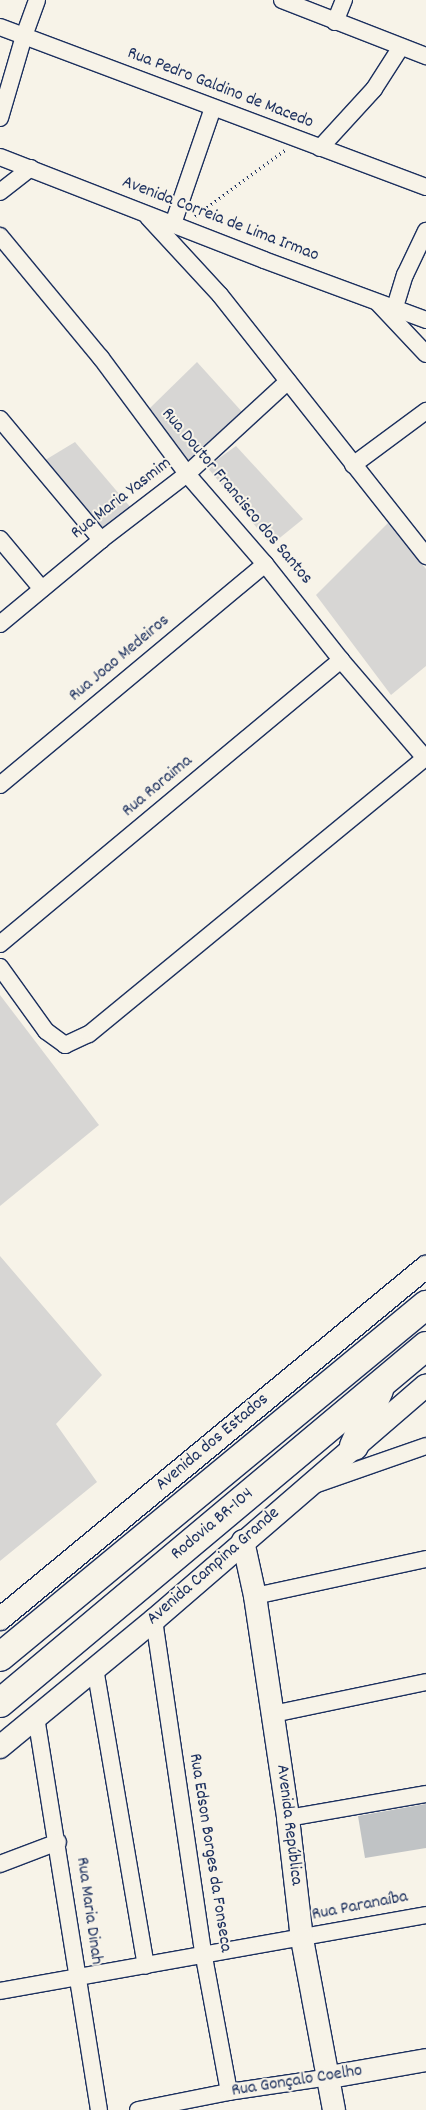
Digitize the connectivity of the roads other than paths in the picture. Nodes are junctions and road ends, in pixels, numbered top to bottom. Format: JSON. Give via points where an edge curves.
{"nodes":[{"id":1,"x":37,"y":0,"type":"edge"},
{"id":2,"x":282,"y":0,"type":"edge"},
{"id":3,"x":344,"y":0,"type":"edge"},
{"id":4,"x":335,"y":22,"type":"junction"},
{"id":5,"x":0,"y":27,"type":"edge"},
{"id":6,"x":24,"y":36,"type":"junction"},
{"id":7,"x":401,"y":47,"type":"junction"},
{"id":8,"x":426,"y":56,"type":"edge"},
{"id":9,"x":213,"y":108,"type":"junction"},
{"id":10,"x":0,"y":118,"type":"edge"},
{"id":11,"x":320,"y":148,"type":"junction"},
{"id":12,"x":0,"y":157,"type":"edge"},
{"id":13,"x":31,"y":168,"type":"junction"},
{"id":14,"x":426,"y":187,"type":"edge"},
{"id":15,"x":0,"y":192,"type":"edge"},
{"id":16,"x":146,"y":214,"type":"junction"},
{"id":17,"x":177,"y":226,"type":"junction"},
{"id":18,"x":426,"y":231,"type":"edge"},
{"id":19,"x":0,"y":236,"type":"edge"},
{"id":20,"x":375,"y":299,"type":"junction"},
{"id":21,"x":395,"y":307,"type":"junction"},
{"id":22,"x":426,"y":320,"type":"edge"},
{"id":23,"x":426,"y":354,"type":"edge"},
{"id":24,"x":288,"y":382,"type":"junction"},
{"id":25,"x":426,"y":410,"type":"edge"},
{"id":26,"x":0,"y":419,"type":"edge"},
{"id":27,"x":353,"y":465,"type":"junction"},
{"id":28,"x":186,"y":474,"type":"junction"},
{"id":29,"x":0,"y":539,"type":"edge"},
{"id":30,"x":101,"y":540,"type":"junction"},
{"id":31,"x":426,"y":556,"type":"edge"},
{"id":32,"x":265,"y":564,"type":"junction"},
{"id":33,"x":42,"y":589,"type":"junction"},
{"id":34,"x":0,"y":624,"type":"edge"},
{"id":35,"x":341,"y":660,"type":"junction"},
{"id":36,"x":426,"y":758,"type":"edge"},
{"id":37,"x":0,"y":785,"type":"edge"},
{"id":38,"x":0,"y":944,"type":"edge"},
{"id":39,"x":0,"y":967,"type":"edge"},
{"id":40,"x":426,"y":1267,"type":"edge"},
{"id":41,"x":426,"y":1305,"type":"edge"},
{"id":42,"x":426,"y":1346,"type":"edge"},
{"id":43,"x":381,"y":1383,"type":"junction"},
{"id":44,"x":426,"y":1385,"type":"edge"},
{"id":45,"x":354,"y":1446,"type":"junction"},
{"id":46,"x":426,"y":1446,"type":"edge"},
{"id":47,"x":303,"y":1488,"type":"junction"},
{"id":48,"x":243,"y":1540,"type":"junction"},
{"id":49,"x":426,"y":1559,"type":"edge"},
{"id":50,"x":255,"y":1596,"type":"junction"},
{"id":51,"x":0,"y":1619,"type":"edge"},
{"id":52,"x":154,"y":1620,"type":"junction"},
{"id":53,"x":0,"y":1657,"type":"edge"},
{"id":54,"x":96,"y":1668,"type":"junction"},
{"id":55,"x":426,"y":1682,"type":"edge"},
{"id":56,"x":0,"y":1703,"type":"edge"},
{"id":57,"x":272,"y":1714,"type":"junction"},
{"id":58,"x":36,"y":1717,"type":"junction"},
{"id":59,"x":0,"y":1747,"type":"edge"},
{"id":60,"x":426,"y":1794,"type":"edge"},
{"id":61,"x":288,"y":1818,"type":"junction"},
{"id":62,"x":58,"y":1842,"type":"junction"},
{"id":63,"x":0,"y":1864,"type":"edge"},
{"id":64,"x":426,"y":1915,"type":"edge"},
{"id":65,"x":302,"y":1939,"type":"junction"},
{"id":66,"x":204,"y":1956,"type":"junction"},
{"id":67,"x":146,"y":1966,"type":"junction"},
{"id":68,"x":78,"y":1978,"type":"junction"},
{"id":69,"x":0,"y":1991,"type":"edge"},
{"id":70,"x":426,"y":2060,"type":"edge"},
{"id":71,"x":330,"y":2077,"type":"junction"},
{"id":72,"x":229,"y":2092,"type":"junction"},
{"id":73,"x":99,"y":2110,"type":"edge"},
{"id":74,"x":138,"y":2110,"type":"edge"},
{"id":75,"x":334,"y":2110,"type":"edge"}],
"edges":[{"from":1,"to":6,"type":"street"},
{"from":2,"to":4,"type":"street"},
{"from":3,"to":4,"type":"street"},
{"from":4,"to":7,"type":"street"},
{"from":5,"to":6,"type":"street","name":"Rua Pedro Galdino de Macedo"},
{"from":6,"to":9,"type":"street","name":"Rua Pedro Galdino de Macedo"},
{"from":6,"to":10,"type":"street"},
{"from":7,"to":8,"type":"street"},
{"from":7,"to":11,"type":"street","via":[[374,89]]},
{"from":9,"to":11,"type":"street","name":"Rua Pedro Galdino de Macedo"},
{"from":9,"to":17,"type":"street"},
{"from":11,"to":14,"type":"street","name":"Rua Pedro Galdino de Macedo"},
{"from":12,"to":13,"type":"street","name":"Avenida Correia de Lima Irmao"},
{"from":13,"to":15,"type":"street"},
{"from":13,"to":16,"type":"street","name":"Avenida Correia de Lima Irmao"},
{"from":16,"to":17,"type":"street","name":"Avenida Correia de Lima Irmao"},
{"from":16,"to":24,"type":"street","via":[[220,296]]},
{"from":17,"to":20,"type":"street","name":"Avenida Correia de Lima Irmao"},
{"from":18,"to":21,"type":"street","via":[[405,275]]},
{"from":19,"to":28,"type":"street","name":"Rua Doutor Francisco dos Santos","via":[[101,358]]},
{"from":20,"to":21,"type":"street","name":"Avenida Correia de Lima Irmao"},
{"from":20,"to":23,"type":"street"},
{"from":21,"to":22,"type":"street","name":"Avenida Correia de Lima Irmao"},
{"from":24,"to":27,"type":"street"},
{"from":24,"to":28,"type":"street","name":"Rua Maria Yasmim"},
{"from":25,"to":27,"type":"street"},
{"from":26,"to":30,"type":"street"},
{"from":27,"to":31,"type":"street"},
{"from":28,"to":30,"type":"street","name":"Rua Maria Yasmim"},
{"from":28,"to":32,"type":"street","name":"Rua Doutor Francisco dos Santos"},
{"from":29,"to":33,"type":"street"},
{"from":30,"to":33,"type":"street","name":"Rua Maria Yasmim"},
{"from":32,"to":35,"type":"street","name":"Rua Doutor Francisco dos Santos"},
{"from":32,"to":37,"type":"street","name":"Rua Joao Medeiros"},
{"from":33,"to":34,"type":"street","name":"Rua Maria Yasmim"},
{"from":35,"to":36,"type":"street","name":"Rua Doutor Francisco dos Santos"},
{"from":35,"to":38,"type":"street","name":"Rua Roraima"},
{"from":36,"to":39,"type":"street","via":[[89,1034],[65,1045],[46,1031]]},
{"from":40,"to":51,"type":"main road","name":"Avenida dos Estados"},
{"from":41,"to":53,"type":"highway","name":"Rodovia BR-104"},
{"from":42,"to":43,"type":"highway","name":"Rodovia BR-104"},
{"from":43,"to":45,"type":"highway"},
{"from":43,"to":56,"type":"highway","name":"Rodovia BR-104"},
{"from":44,"to":45,"type":"main road","name":"Avenida Campina Grande"},
{"from":45,"to":47,"type":"main road","name":"Avenida Campina Grande"},
{"from":46,"to":47,"type":"street"},
{"from":47,"to":48,"type":"main road","name":"Avenida Campina Grande"},
{"from":48,"to":50,"type":"main road","name":"Avenida República"},
{"from":48,"to":52,"type":"main road","name":"Avenida Campina Grande"},
{"from":49,"to":50,"type":"street"},
{"from":50,"to":57,"type":"main road","name":"Avenida República"},
{"from":52,"to":54,"type":"main road","name":"Avenida Campina Grande"},
{"from":52,"to":66,"type":"street","name":"Rua Edson Borges da Fonseca"},
{"from":54,"to":58,"type":"main road","name":"Avenida Campina Grande"},
{"from":54,"to":67,"type":"street"},
{"from":55,"to":57,"type":"street"},
{"from":57,"to":61,"type":"main road","name":"Avenida República"},
{"from":58,"to":59,"type":"main road","name":"Avenida Campina Grande"},
{"from":58,"to":62,"type":"street","name":"Rua Maria Dinah"},
{"from":60,"to":61,"type":"street"},
{"from":61,"to":65,"type":"main road","name":"Avenida República"},
{"from":62,"to":63,"type":"street"},
{"from":62,"to":68,"type":"street","name":"Rua Maria Dinah"},
{"from":64,"to":65,"type":"street","name":"Rua Paranaíba"},
{"from":65,"to":66,"type":"street","name":"Rua Paranaíba"},
{"from":65,"to":71,"type":"main road","name":"Avenida República"},
{"from":66,"to":67,"type":"street","name":"Rua Paranaíba"},
{"from":66,"to":72,"type":"street","name":"Rua Edson Borges da Fonseca"},
{"from":67,"to":68,"type":"street","name":"Rua Paranaíba"},
{"from":68,"to":69,"type":"street","name":"Rua Paranaíba"},
{"from":68,"to":73,"type":"street","name":"Rua Maria Dinah"},
{"from":70,"to":71,"type":"main road","name":"Rua Gonçalo Coelho"},
{"from":71,"to":72,"type":"street","name":"Rua Gonçalo Coelho"},
{"from":71,"to":75,"type":"main road","name":"Avenida República"},
{"from":72,"to":74,"type":"street","name":"Rua Gonçalo Coelho"}]}
